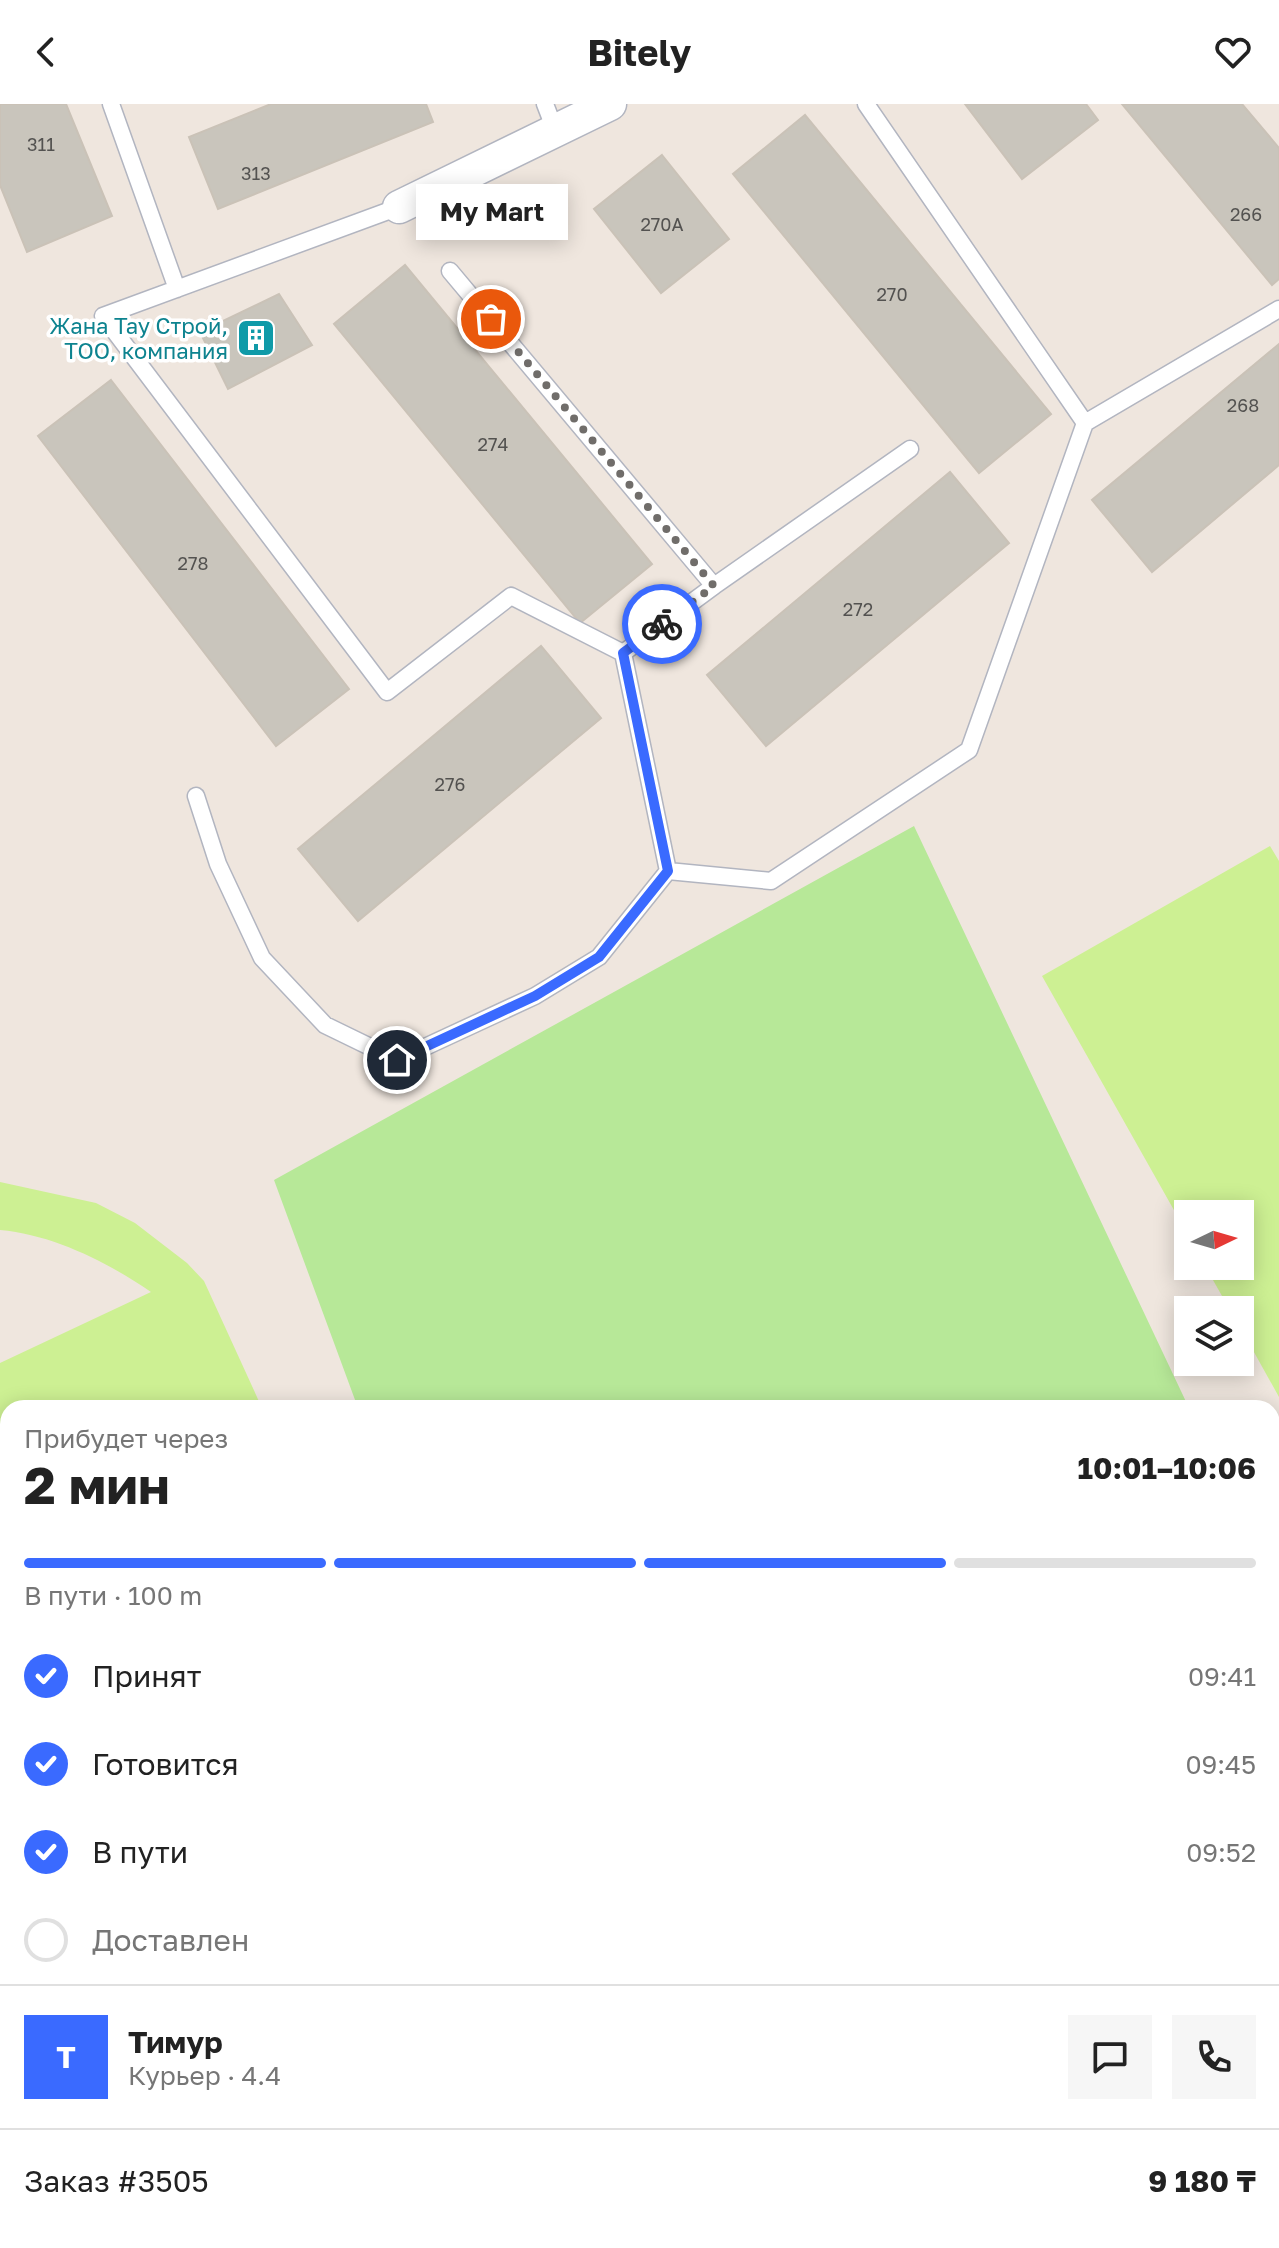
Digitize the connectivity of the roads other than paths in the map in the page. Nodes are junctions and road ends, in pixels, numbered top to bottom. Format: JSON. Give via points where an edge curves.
{"nodes":[{"id":1,"x":130,"y":104,"type":"edge"},
{"id":2,"x":610,"y":104,"type":"edge"},
{"id":3,"x":866,"y":104,"type":"edge"},
{"id":4,"x":113,"y":107,"type":"edge"},
{"id":5,"x":558,"y":113,"type":"edge"},
{"id":6,"x":399,"y":207,"type":"joint"},
{"id":7,"x":450,"y":271,"type":"dead end"},
{"id":8,"x":177,"y":289,"type":"junction"},
{"id":9,"x":1279,"y":309,"type":"edge"},
{"id":10,"x":1085,"y":423,"type":"junction"},
{"id":11,"x":910,"y":449,"type":"dead end"},
{"id":12,"x":714,"y":586,"type":"junction"},
{"id":13,"x":623,"y":653,"type":"junction"},
{"id":14,"x":196,"y":796,"type":"dead end"},
{"id":15,"x":668,"y":871,"type":"junction"}],
"edges":[{"from":1,"to":4,"type":"lane"},
{"from":2,"to":5,"type":"street"},
{"from":3,"to":10,"type":"lane"},
{"from":4,"to":8,"type":"lane"},
{"from":5,"to":6,"type":"street"},
{"from":6,"to":8,"type":"lane"},
{"from":7,"to":12,"type":"lane"},
{"from":8,"to":13,"type":"lane","via":[[103,316],[387,692],[511,596]]},
{"from":9,"to":10,"type":"lane"},
{"from":10,"to":15,"type":"lane","via":[[969,750],[771,881]]},
{"from":11,"to":12,"type":"lane"},
{"from":12,"to":13,"type":"lane"},
{"from":13,"to":15,"type":"lane"},
{"from":14,"to":15,"type":"lane","via":[[218,864],[262,958],[325,1025],[397,1060],[535,996],[599,957]]}]}
